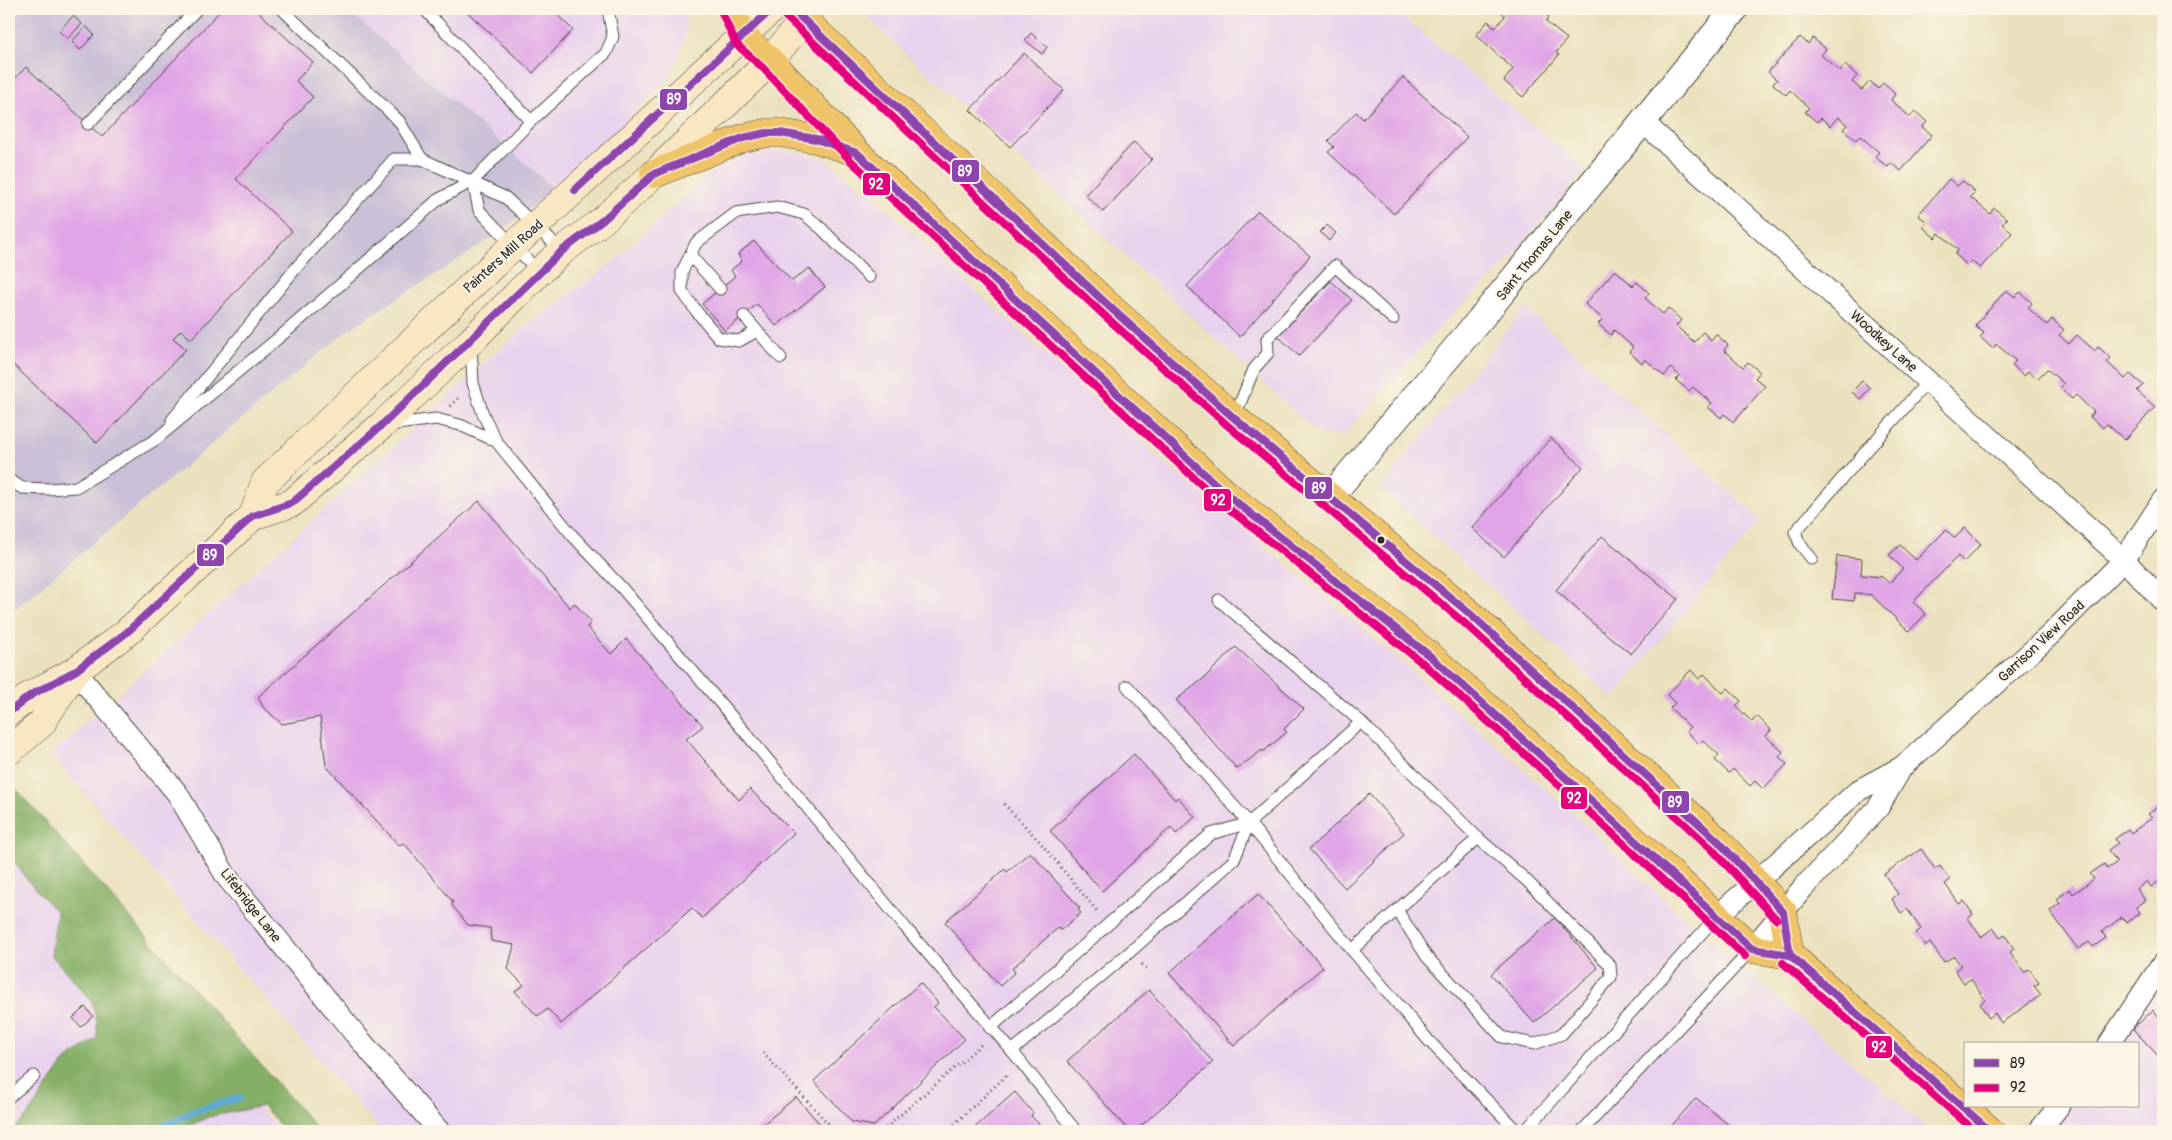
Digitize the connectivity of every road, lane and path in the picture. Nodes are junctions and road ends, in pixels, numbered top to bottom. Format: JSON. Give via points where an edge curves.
{"nodes":[{"id":1,"x":197,"y":9,"type":"edge"},
{"id":2,"x":282,"y":9,"type":"edge"},
{"id":3,"x":424,"y":9,"type":"edge"},
{"id":4,"x":608,"y":9,"type":"edge"},
{"id":5,"x":731,"y":9,"type":"edge"},
{"id":6,"x":772,"y":9,"type":"edge"},
{"id":7,"x":1735,"y":9,"type":"edge"},
{"id":8,"x":802,"y":12,"type":"edge"},
{"id":9,"x":743,"y":37,"type":"junction"},
{"id":10,"x":770,"y":61,"type":"junction"},
{"id":11,"x":531,"y":121,"type":"junction"},
{"id":12,"x":1643,"y":122,"type":"junction"},
{"id":13,"x":88,"y":124,"type":"dead end"},
{"id":14,"x":857,"y":153,"type":"junction"},
{"id":15,"x":422,"y":159,"type":"junction"},
{"id":16,"x":654,"y":174,"type":"junction"},
{"id":17,"x":473,"y":181,"type":"junction"},
{"id":18,"x":536,"y":226,"type":"junction"},
{"id":19,"x":513,"y":246,"type":"junction"},
{"id":20,"x":562,"y":251,"type":"junction"},
{"id":21,"x":690,"y":255,"type":"junction"},
{"id":22,"x":539,"y":272,"type":"junction"},
{"id":23,"x":869,"y":277,"type":"dead end"},
{"id":24,"x":720,"y":289,"type":"dead end"},
{"id":25,"x":744,"y":316,"type":"dead end"},
{"id":26,"x":1393,"y":319,"type":"dead end"},
{"id":27,"x":757,"y":331,"type":"junction"},
{"id":28,"x":471,"y":341,"type":"junction"},
{"id":29,"x":781,"y":358,"type":"dead end"},
{"id":30,"x":1928,"y":381,"type":"junction"},
{"id":31,"x":460,"y":396,"type":"dead end"},
{"id":32,"x":446,"y":410,"type":"dead end"},
{"id":33,"x":1234,"y":418,"type":"junction"},
{"id":34,"x":380,"y":426,"type":"junction"},
{"id":35,"x":156,"y":440,"type":"junction"},
{"id":36,"x":496,"y":441,"type":"junction"},
{"id":37,"x":9,"y":480,"type":"edge"},
{"id":38,"x":1329,"y":498,"type":"junction"},
{"id":39,"x":2163,"y":500,"type":"edge"},
{"id":40,"x":253,"y":516,"type":"junction"},
{"id":41,"x":1812,"y":559,"type":"dead end"},
{"id":42,"x":2124,"y":560,"type":"junction"},
{"id":43,"x":1219,"y":600,"type":"dead end"},
{"id":44,"x":2163,"y":601,"type":"edge"},
{"id":45,"x":75,"y":671,"type":"junction"},
{"id":46,"x":1127,"y":686,"type":"dead end"},
{"id":47,"x":9,"y":712,"type":"edge"},
{"id":48,"x":1361,"y":722,"type":"junction"},
{"id":49,"x":9,"y":751,"type":"edge"},
{"id":50,"x":1902,"y":767,"type":"junction"},
{"id":51,"x":1004,"y":804,"type":"dead end"},
{"id":52,"x":1249,"y":823,"type":"junction"},
{"id":53,"x":1478,"y":838,"type":"junction"},
{"id":54,"x":1756,"y":882,"type":"junction"},
{"id":55,"x":1397,"y":910,"type":"junction"},
{"id":56,"x":1784,"y":912,"type":"junction"},
{"id":57,"x":1716,"y":917,"type":"junction"},
{"id":58,"x":1109,"y":925,"type":"junction"},
{"id":59,"x":1752,"y":949,"type":"junction"},
{"id":60,"x":1352,"y":950,"type":"junction"},
{"id":61,"x":1131,"y":951,"type":"junction"},
{"id":62,"x":1790,"y":955,"type":"junction"},
{"id":63,"x":2163,"y":963,"type":"edge"},
{"id":64,"x":1148,"y":971,"type":"dead end"},
{"id":65,"x":993,"y":1030,"type":"junction"},
{"id":66,"x":2110,"y":1042,"type":"edge"},
{"id":67,"x":1012,"y":1051,"type":"junction"},
{"id":68,"x":763,"y":1053,"type":"dead end"},
{"id":69,"x":1020,"y":1062,"type":"junction"},
{"id":70,"x":34,"y":1076,"type":"dead end"},
{"id":71,"x":9,"y":1097,"type":"edge"},
{"id":72,"x":2057,"y":1108,"type":"edge"},
{"id":73,"x":213,"y":1131,"type":"edge"},
{"id":74,"x":220,"y":1131,"type":"edge"},
{"id":75,"x":439,"y":1131,"type":"edge"},
{"id":76,"x":835,"y":1131,"type":"edge"},
{"id":77,"x":882,"y":1131,"type":"edge"},
{"id":78,"x":947,"y":1131,"type":"edge"},
{"id":79,"x":1076,"y":1131,"type":"edge"},
{"id":80,"x":1517,"y":1131,"type":"edge"},
{"id":81,"x":1525,"y":1131,"type":"edge"},
{"id":82,"x":1582,"y":1131,"type":"edge"},
{"id":83,"x":1990,"y":1131,"type":"edge"},
{"id":84,"x":2039,"y":1131,"type":"edge"}],
"edges":[{"from":1,"to":13,"type":"lane"},
{"from":2,"to":15,"type":"lane","via":[[399,121]]},
{"from":3,"to":11,"type":"lane"},
{"from":4,"to":11,"type":"lane","via":[[613,37],[606,53]]},
{"from":5,"to":9,"type":"main road"},
{"from":6,"to":9,"type":"main road","name":"Painters Mill Road"},
{"from":7,"to":12,"type":"street","name":"Saint Thomas Lane"},
{"from":8,"to":10,"type":"main road","name":"Painters Mill Road"},
{"from":8,"to":33,"type":"main road","via":[[1113,310]]},
{"from":9,"to":10,"type":"main road"},
{"from":9,"to":18,"type":"main road","name":"Painters Mill Road"},
{"from":10,"to":14,"type":"main road"},
{"from":10,"to":16,"type":"main road","name":"Painters Mill Road"},
{"from":11,"to":17,"type":"lane"},
{"from":12,"to":30,"type":"street","name":"Woodkey Lane"},
{"from":12,"to":38,"type":"street","name":"Saint Thomas Lane","via":[[1442,367]]},
{"from":14,"to":16,"type":"main road","via":[[816,139],[766,133],[743,138]]},
{"from":14,"to":57,"type":"main road","via":[[1226,494],[1431,657]]},
{"from":15,"to":17,"type":"lane"},
{"from":15,"to":35,"type":"lane","via":[[394,159],[296,268]]},
{"from":16,"to":20,"type":"main road","name":"Painters Mill Road","via":[[603,220]]},
{"from":17,"to":18,"type":"lane","via":[[506,198]]},
{"from":17,"to":19,"type":"lane","via":[[479,210]]},
{"from":17,"to":35,"type":"lane","via":[[439,198]]},
{"from":18,"to":19,"type":"main road","name":"Painters Mill Road"},
{"from":18,"to":20,"type":"lane"},
{"from":19,"to":22,"type":"lane"},
{"from":19,"to":40,"type":"main road","name":"Painters Mill Road","via":[[265,482]]},
{"from":20,"to":22,"type":"main road","name":"Painters Mill Road"},
{"from":21,"to":23,"type":"lane","via":[[696,243],[736,212],[777,207],[804,214]]},
{"from":21,"to":24,"type":"lane"},
{"from":21,"to":27,"type":"lane","via":[[682,272],[682,290],[719,338],[739,341]]},
{"from":22,"to":28,"type":"main road","name":"Painters Mill Road"},
{"from":25,"to":27,"type":"lane"},
{"from":26,"to":33,"type":"lane","via":[[1335,266],[1267,338],[1268,353],[1254,369]]},
{"from":27,"to":29,"type":"lane"},
{"from":28,"to":34,"type":"main road","name":"Painters Mill Road"},
{"from":28,"to":36,"type":"lane","via":[[473,383]]},
{"from":30,"to":41,"type":"lane","via":[[1795,532]]},
{"from":30,"to":42,"type":"street","name":"Woodkey Lane"},
{"from":31,"to":32,"type":"path"},
{"from":33,"to":38,"type":"main road"},
{"from":34,"to":36,"type":"lane","via":[[436,419],[460,425]]},
{"from":34,"to":40,"type":"main road","name":"Painters Mill Road","via":[[292,503]]},
{"from":35,"to":37,"type":"lane","via":[[76,487],[22,488]]},
{"from":36,"to":65,"type":"lane","via":[[572,535],[663,635]]},
{"from":38,"to":54,"type":"main road","via":[[1469,613],[1719,842]]},
{"from":39,"to":42,"type":"street","name":"Garrison View Road"},
{"from":40,"to":45,"type":"main road","name":"Painters Mill Road","via":[[126,633]]},
{"from":42,"to":44,"type":"street","name":"Woodkey Lane"},
{"from":42,"to":50,"type":"street","name":"Garrison View Road","via":[[2050,635]]},
{"from":43,"to":48,"type":"lane"},
{"from":45,"to":47,"type":"main road","name":"Painters Mill Road","via":[[31,695]]},
{"from":45,"to":49,"type":"main road","name":"Painters Mill Road","via":[[41,724]]},
{"from":45,"to":75,"type":"street","name":"Lifebridge Lane","via":[[177,793],[226,876],[354,1034]]},
{"from":46,"to":52,"type":"lane"},
{"from":48,"to":52,"type":"lane"},
{"from":48,"to":53,"type":"lane"},
{"from":50,"to":54,"type":"street","name":"Garrison View Road","via":[[1858,790]]},
{"from":50,"to":56,"type":"street","name":"Garrison View Road","via":[[1878,808]]},
{"from":51,"to":58,"type":"path"},
{"from":52,"to":58,"type":"lane","via":[[1211,834]]},
{"from":52,"to":60,"type":"lane"},
{"from":52,"to":61,"type":"lane","via":[[1234,860]]},
{"from":53,"to":55,"type":"lane"},
{"from":53,"to":55,"type":"lane","via":[[1526,880],[1610,964],[1611,977],[1562,1034],[1534,1044],[1502,1038],[1427,957]]},
{"from":54,"to":56,"type":"main road"},
{"from":54,"to":57,"type":"street","name":"Garrison View Road"},
{"from":55,"to":60,"type":"lane"},
{"from":56,"to":59,"type":"street","name":"Garrison View Road"},
{"from":56,"to":62,"type":"main road"},
{"from":57,"to":59,"type":"main road"},
{"from":57,"to":81,"type":"lane"},
{"from":58,"to":65,"type":"lane"},
{"from":59,"to":62,"type":"main road"},
{"from":59,"to":82,"type":"lane"},
{"from":60,"to":80,"type":"lane","via":[[1429,1041]]},
{"from":61,"to":64,"type":"path"},
{"from":61,"to":67,"type":"lane"},
{"from":62,"to":83,"type":"main road"},
{"from":63,"to":66,"type":"street"},
{"from":65,"to":67,"type":"lane"},
{"from":65,"to":77,"type":"path"},
{"from":67,"to":69,"type":"lane"},
{"from":68,"to":76,"type":"path"},
{"from":69,"to":78,"type":"path"},
{"from":69,"to":79,"type":"lane"},
{"from":70,"to":71,"type":"lane"},
{"from":72,"to":84,"type":"street"},
{"from":73,"to":74,"type":"lane"}]}
